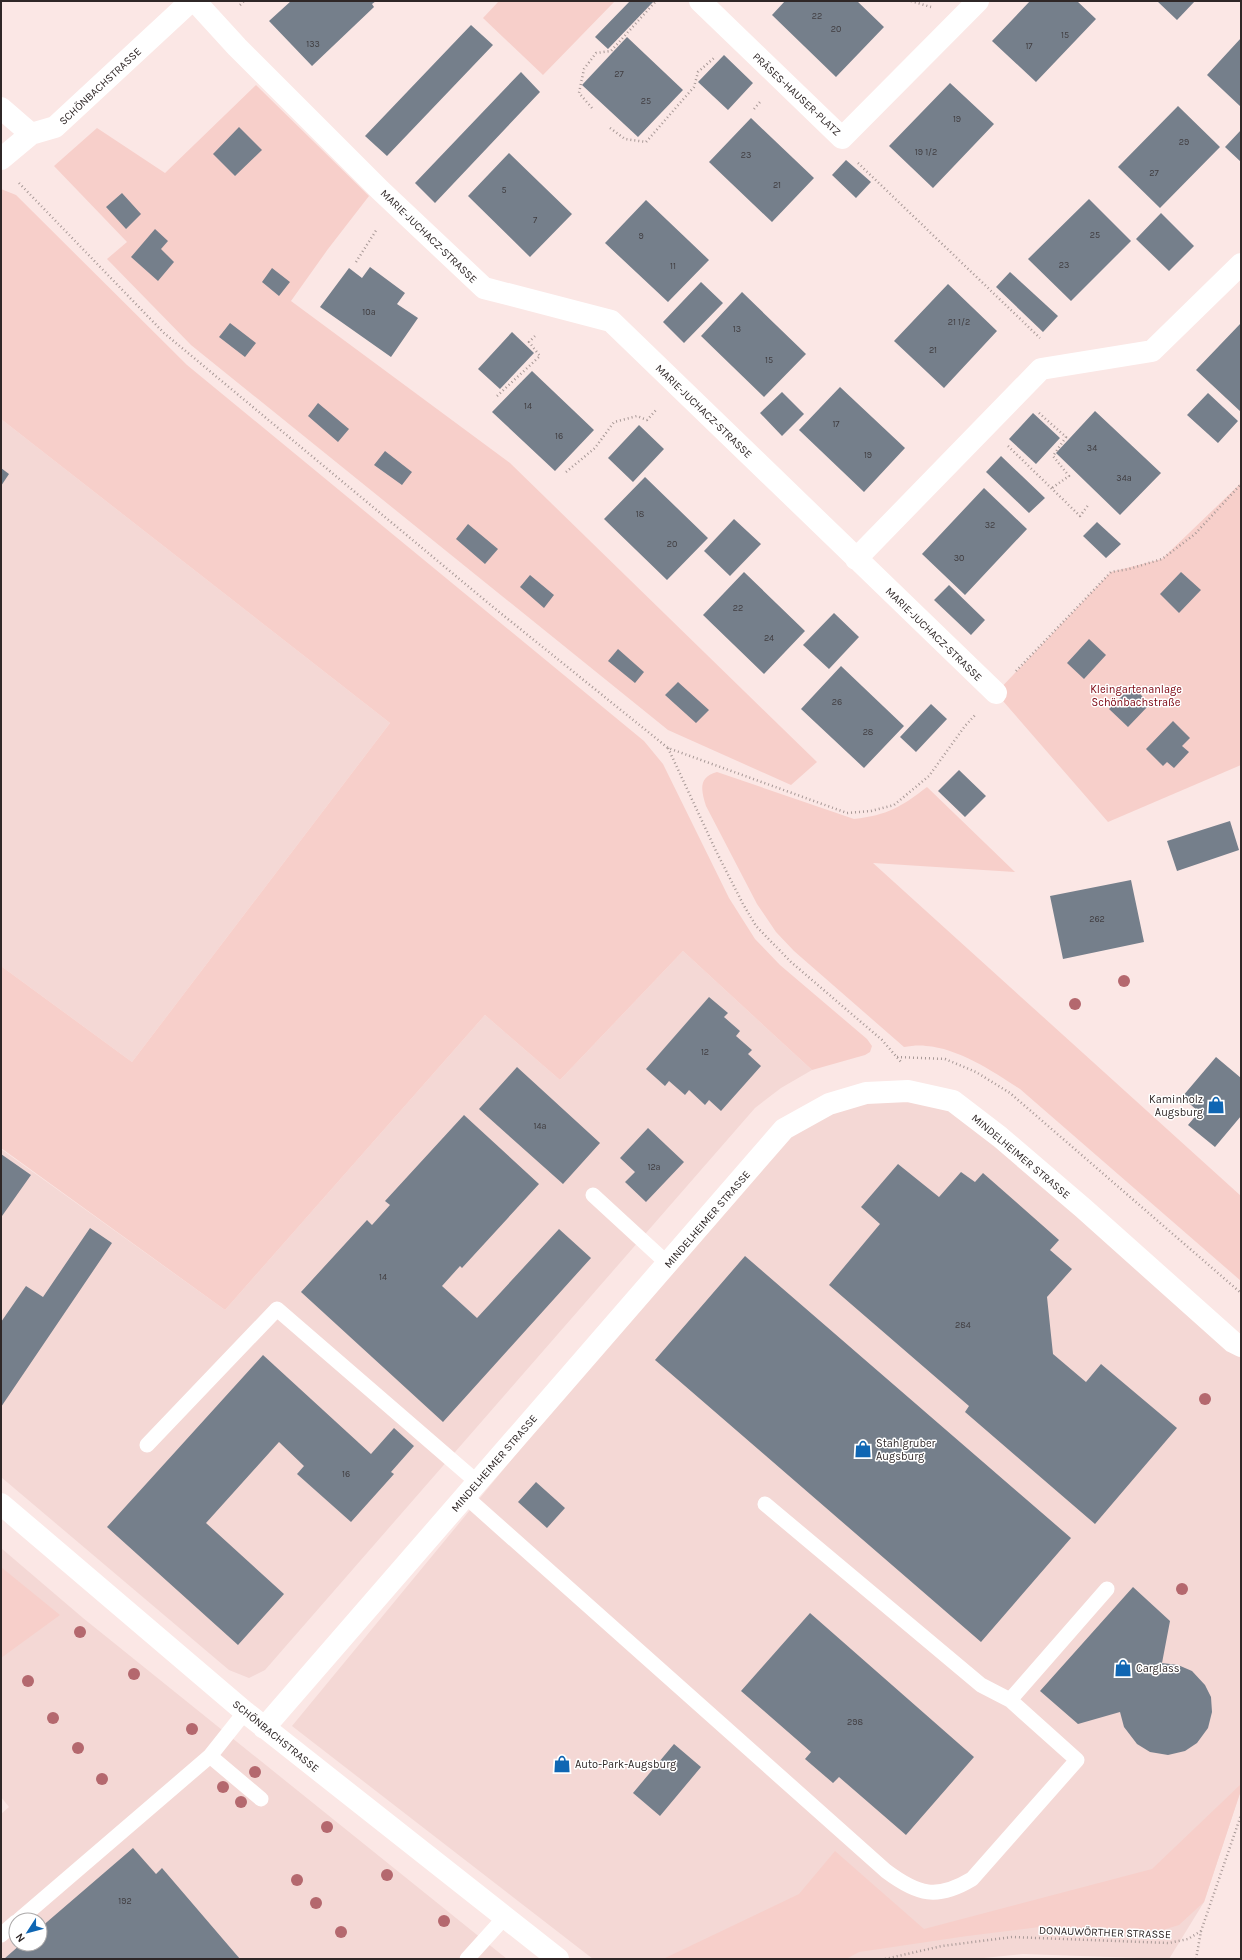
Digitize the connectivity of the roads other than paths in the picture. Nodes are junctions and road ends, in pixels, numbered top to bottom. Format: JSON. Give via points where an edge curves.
{"nodes":[{"id":1,"x":191,"y":1,"type":"edge"},
{"id":2,"x":195,"y":1,"type":"edge"},
{"id":3,"x":700,"y":1,"type":"edge"},
{"id":4,"x":978,"y":1,"type":"edge"},
{"id":5,"x":1,"y":108,"type":"edge"},
{"id":6,"x":31,"y":134,"type":"junction"},
{"id":7,"x":1,"y":159,"type":"edge"},
{"id":8,"x":1241,"y":264,"type":"edge"},
{"id":9,"x":856,"y":559,"type":"junction"},
{"id":10,"x":996,"y":693,"type":"road end"},
{"id":11,"x":593,"y":1196,"type":"dead end"},
{"id":12,"x":668,"y":1264,"type":"junction"},
{"id":13,"x":1241,"y":1346,"type":"edge"},
{"id":14,"x":147,"y":1445,"type":"dead end"},
{"id":15,"x":471,"y":1489,"type":"junction"},
{"id":16,"x":1,"y":1504,"type":"edge"},
{"id":17,"x":765,"y":1504,"type":"dead end"},
{"id":18,"x":1107,"y":1589,"type":"dead end"},
{"id":19,"x":1010,"y":1700,"type":"junction"},
{"id":20,"x":244,"y":1712,"type":"junction"},
{"id":21,"x":264,"y":1728,"type":"junction"},
{"id":22,"x":210,"y":1756,"type":"junction"},
{"id":23,"x":261,"y":1799,"type":"dead end"},
{"id":24,"x":28,"y":1912,"type":"edge"},
{"id":25,"x":504,"y":1918,"type":"junction"},
{"id":26,"x":467,"y":1959,"type":"edge"},
{"id":27,"x":558,"y":1959,"type":"edge"}],
"edges":[{"from":1,"to":6,"type":"street","name":"SCHÖNBACHSTRASSE","via":[[55,127]]},
{"from":2,"to":9,"type":"street","name":"MARIE-JUCHACZ-STRASSE","via":[[237,47],[393,202],[484,288],[611,320]]},
{"from":3,"to":4,"type":"street","name":"PRÄSES-HAUSER-PLATZ","via":[[842,138]]},
{"from":5,"to":6,"type":"street"},
{"from":6,"to":7,"type":"street","name":"SCHÖNBACHSTRASSE"},
{"from":8,"to":9,"type":"street","via":[[1152,351],[1041,369]]},
{"from":9,"to":10,"type":"street","name":"MARIE-JUCHACZ-STRASSE"},
{"from":11,"to":12,"type":"lane"},
{"from":12,"to":13,"type":"street","name":"MINDELHEIMER STRASSE","via":[[784,1129],[829,1104],[866,1093],[908,1091],[954,1101],[1000,1137],[1233,1342]]},
{"from":12,"to":15,"type":"street","name":"MINDELHEIMER STRASSE"},
{"from":14,"to":15,"type":"lane","via":[[277,1308]]},
{"from":15,"to":19,"type":"lane","via":[[886,1871],[904,1884],[920,1891],[949,1892],[972,1879],[1078,1760]]},
{"from":15,"to":21,"type":"street","name":"MINDELHEIMER STRASSE"},
{"from":16,"to":20,"type":"street","name":"SCHÖNBACHSTRASSE"},
{"from":17,"to":19,"type":"lane","via":[[981,1685]]},
{"from":18,"to":19,"type":"lane"},
{"from":20,"to":21,"type":"street","name":"SCHÖNBACHSTRASSE"},
{"from":20,"to":22,"type":"lane"},
{"from":21,"to":25,"type":"street","name":"SCHÖNBACHSTRASSE"},
{"from":22,"to":23,"type":"lane"},
{"from":22,"to":24,"type":"lane"},
{"from":25,"to":26,"type":"lane"},
{"from":25,"to":27,"type":"street","name":"SCHÖNBACHSTRASSE"}]}
